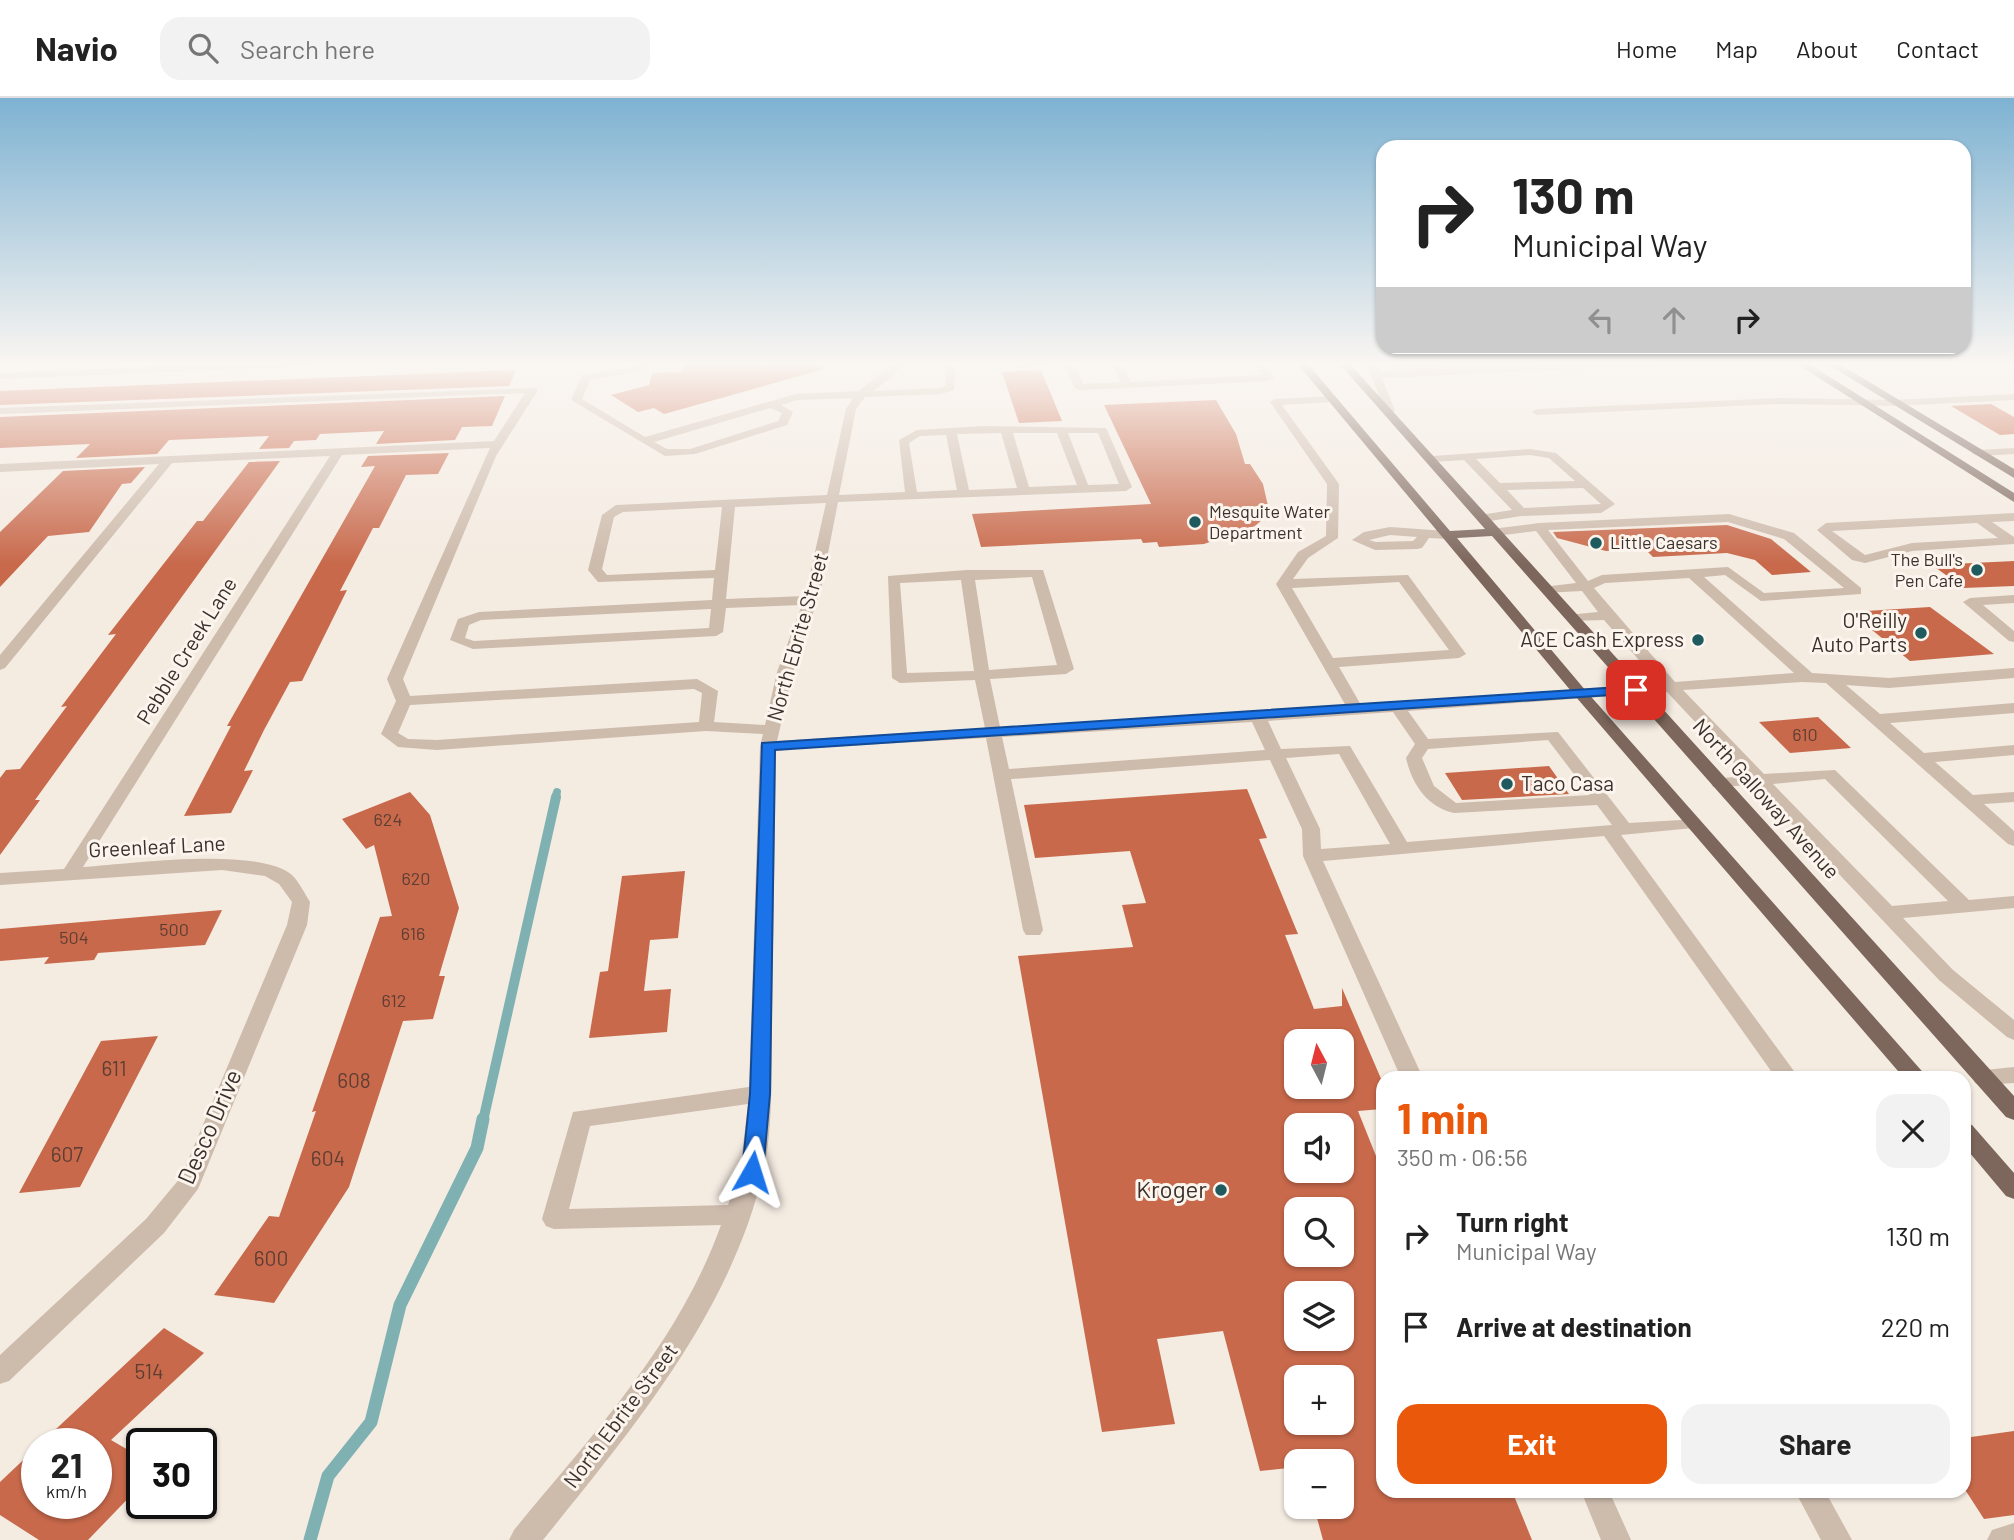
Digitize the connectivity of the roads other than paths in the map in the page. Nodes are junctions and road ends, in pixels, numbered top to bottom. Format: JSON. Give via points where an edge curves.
{"nodes":[{"id":1,"x":508,"y":429,"type":"edge"},
{"id":2,"x":625,"y":429,"type":"edge"},
{"id":3,"x":685,"y":429,"type":"edge"},
{"id":4,"x":763,"y":429,"type":"edge"},
{"id":5,"x":847,"y":429,"type":"edge"},
{"id":6,"x":998,"y":429,"type":"edge"},
{"id":7,"x":1006,"y":429,"type":"edge"},
{"id":8,"x":1061,"y":429,"type":"edge"},
{"id":9,"x":1073,"y":429,"type":"edge"},
{"id":10,"x":1294,"y":429,"type":"edge"},
{"id":11,"x":1358,"y":429,"type":"edge"},
{"id":12,"x":1406,"y":429,"type":"edge"},
{"id":13,"x":1906,"y":429,"type":"edge"},
{"id":14,"x":1938,"y":429,"type":"edge"},
{"id":15,"x":950,"y":431,"type":"junction"},
{"id":16,"x":645,"y":441,"type":"junction"},
{"id":17,"x":498,"y":444,"type":"junction"},
{"id":18,"x":2014,"y":451,"type":"edge"},
{"id":19,"x":338,"y":452,"type":"junction"},
{"id":20,"x":1978,"y":453,"type":"junction"},
{"id":21,"x":1468,"y":458,"type":"junction"},
{"id":22,"x":1433,"y":459,"type":"junction"},
{"id":23,"x":169,"y":460,"type":"junction"},
{"id":24,"x":18,"y":467,"type":"junction"},
{"id":25,"x":0,"y":468,"type":"edge"},
{"id":26,"x":2014,"y":474,"type":"edge"},
{"id":27,"x":0,"y":484,"type":"edge"},
{"id":28,"x":1586,"y":484,"type":"junction"},
{"id":29,"x":1498,"y":487,"type":"junction"},
{"id":30,"x":1084,"y":489,"type":"junction"},
{"id":31,"x":1024,"y":491,"type":"junction"},
{"id":32,"x":964,"y":494,"type":"junction"},
{"id":33,"x":912,"y":496,"type":"junction"},
{"id":34,"x":2014,"y":498,"type":"edge"},
{"id":35,"x":832,"y":499,"type":"junction"},
{"id":36,"x":729,"y":503,"type":"junction"},
{"id":37,"x":1521,"y":512,"type":"junction"},
{"id":38,"x":2014,"y":517,"type":"edge"},
{"id":39,"x":1485,"y":518,"type":"junction"},
{"id":40,"x":1980,"y":519,"type":"junction"},
{"id":41,"x":1539,"y":527,"type":"junction"},
{"id":42,"x":1496,"y":532,"type":"junction"},
{"id":43,"x":1447,"y":535,"type":"junction"},
{"id":44,"x":1332,"y":538,"type":"junction"},
{"id":45,"x":721,"y":573,"type":"junction"},
{"id":46,"x":1692,"y":573,"type":"junction"},
{"id":47,"x":967,"y":575,"type":"junction"},
{"id":48,"x":1283,"y":584,"type":"junction"},
{"id":49,"x":1587,"y":586,"type":"junction"},
{"id":50,"x":1548,"y":590,"type":"junction"},
{"id":51,"x":2014,"y":599,"type":"edge"},
{"id":52,"x":810,"y":600,"type":"junction"},
{"id":53,"x":719,"y":604,"type":"junction"},
{"id":54,"x":1608,"y":615,"type":"junction"},
{"id":55,"x":1572,"y":618,"type":"junction"},
{"id":56,"x":2014,"y":638,"type":"edge"},
{"id":57,"x":1329,"y":663,"type":"junction"},
{"id":58,"x":0,"y":665,"type":"edge"},
{"id":59,"x":2014,"y":673,"type":"edge"},
{"id":60,"x":982,"y":674,"type":"junction"},
{"id":61,"x":1808,"y":678,"type":"junction"},
{"id":62,"x":1830,"y":679,"type":"junction"},
{"id":63,"x":1673,"y":689,"type":"junction"},
{"id":64,"x":1636,"y":690,"type":"junction"},
{"id":65,"x":1581,"y":694,"type":"junction"},
{"id":66,"x":404,"y":701,"type":"junction"},
{"id":67,"x":1398,"y":707,"type":"junction"},
{"id":68,"x":2014,"y":708,"type":"edge"},
{"id":69,"x":1356,"y":710,"type":"junction"},
{"id":70,"x":1258,"y":717,"type":"junction"},
{"id":71,"x":1877,"y":719,"type":"junction"},
{"id":72,"x":706,"y":726,"type":"junction"},
{"id":73,"x":994,"y":734,"type":"junction"},
{"id":74,"x":770,"y":738,"type":"junction"},
{"id":75,"x":1423,"y":744,"type":"junction"},
{"id":76,"x":2014,"y":750,"type":"edge"},
{"id":77,"x":1275,"y":755,"type":"junction"},
{"id":78,"x":1920,"y":758,"type":"junction"},
{"id":79,"x":1002,"y":775,"type":"junction"},
{"id":80,"x":1763,"y":779,"type":"junction"},
{"id":81,"x":1719,"y":783,"type":"junction"},
{"id":82,"x":2014,"y":797,"type":"edge"},
{"id":83,"x":1602,"y":800,"type":"junction"},
{"id":84,"x":1969,"y":800,"type":"junction"},
{"id":85,"x":1693,"y":823,"type":"junction"},
{"id":86,"x":1617,"y":830,"type":"junction"},
{"id":87,"x":2014,"y":840,"type":"edge"},
{"id":88,"x":1401,"y":848,"type":"junction"},
{"id":89,"x":1312,"y":856,"type":"junction"},
{"id":90,"x":70,"y":874,"type":"junction"},
{"id":91,"x":0,"y":879,"type":"edge"},
{"id":92,"x":2014,"y":901,"type":"edge"},
{"id":93,"x":301,"y":902,"type":"joint"},
{"id":94,"x":1964,"y":906,"type":"junction"},
{"id":95,"x":1888,"y":913,"type":"junction"},
{"id":96,"x":1034,"y":930,"type":"dead end"},
{"id":97,"x":2014,"y":1032,"type":"edge"},
{"id":98,"x":1409,"y":1071,"type":"edge"},
{"id":99,"x":1783,"y":1071,"type":"edge"},
{"id":100,"x":1911,"y":1071,"type":"edge"},
{"id":101,"x":1967,"y":1071,"type":"edge"},
{"id":102,"x":2014,"y":1074,"type":"edge"},
{"id":103,"x":1973,"y":1078,"type":"edge"},
{"id":104,"x":760,"y":1094,"type":"junction"},
{"id":105,"x":2014,"y":1111,"type":"edge"},
{"id":106,"x":1971,"y":1139,"type":"edge"},
{"id":107,"x":2014,"y":1189,"type":"edge"},
{"id":108,"x":739,"y":1215,"type":"junction"},
{"id":109,"x":1,"y":1371,"type":"edge"},
{"id":110,"x":1598,"y":1498,"type":"edge"},
{"id":111,"x":1813,"y":1498,"type":"edge"},
{"id":112,"x":2014,"y":1538,"type":"edge"},
{"id":113,"x":524,"y":1540,"type":"edge"},
{"id":114,"x":1616,"y":1540,"type":"edge"},
{"id":115,"x":1837,"y":1540,"type":"edge"},
{"id":116,"x":2002,"y":1540,"type":"edge"}],
"edges":[{"from":1,"to":17,"type":"street"},
{"from":2,"to":16,"type":"street"},
{"from":3,"to":16,"type":"street"},
{"from":4,"to":16,"type":"street","via":[[691,452],[665,453]]},
{"from":5,"to":35,"type":"street","name":"North Ebrite Street"},
{"from":6,"to":15,"type":"street"},
{"from":7,"to":31,"type":"street"},
{"from":8,"to":30,"type":"street"},
{"from":9,"to":30,"type":"street","via":[[1101,430],[1126,487]]},
{"from":10,"to":44,"type":"street","via":[[1333,484]]},
{"from":11,"to":43,"type":"main road"},
{"from":12,"to":22,"type":"main road","name":"North Galloway Avenue"},
{"from":13,"to":34,"type":"main road"},
{"from":14,"to":20,"type":"main road"},
{"from":15,"to":32,"type":"street"},
{"from":15,"to":33,"type":"street","via":[[917,433],[903,442]]},
{"from":17,"to":19,"type":"street"},
{"from":17,"to":66,"type":"street","via":[[395,679]]},
{"from":18,"to":20,"type":"street"},
{"from":19,"to":23,"type":"street"},
{"from":19,"to":90,"type":"street","name":"Pebble Creek Lane"},
{"from":20,"to":26,"type":"main road"},
{"from":21,"to":22,"type":"street"},
{"from":21,"to":28,"type":"street","via":[[1543,453],[1559,459]]},
{"from":21,"to":29,"type":"street"},
{"from":22,"to":39,"type":"main road","name":"North Galloway Avenue"},
{"from":23,"to":24,"type":"street"},
{"from":23,"to":58,"type":"street"},
{"from":24,"to":25,"type":"street"},
{"from":24,"to":27,"type":"street"},
{"from":28,"to":29,"type":"street"},
{"from":28,"to":37,"type":"street","via":[[1608,508]]},
{"from":29,"to":37,"type":"street"},
{"from":30,"to":31,"type":"street"},
{"from":31,"to":32,"type":"street"},
{"from":32,"to":33,"type":"street"},
{"from":33,"to":35,"type":"street"},
{"from":35,"to":36,"type":"street"},
{"from":35,"to":52,"type":"street","name":"North Ebrite Street"},
{"from":36,"to":45,"type":"street"},
{"from":36,"to":45,"type":"street","via":[[620,508],[608,515],[595,570],[603,579]]},
{"from":37,"to":39,"type":"street"},
{"from":38,"to":40,"type":"street"},
{"from":39,"to":42,"type":"main road","name":"North Galloway Avenue"},
{"from":40,"to":40,"type":"street","via":[[1826,527],[1823,530],[1865,559],[1912,547],[2011,541]]},
{"from":41,"to":42,"type":"street"},
{"from":41,"to":46,"type":"street","via":[[1729,518],[1789,537],[1856,591],[1761,597],[1728,571]]},
{"from":41,"to":49,"type":"street"},
{"from":42,"to":43,"type":"main road"},
{"from":42,"to":50,"type":"main road","name":"North Galloway Avenue"},
{"from":43,"to":44,"type":"street","via":[[1423,536],[1410,531],[1368,533],[1358,540]]},
{"from":43,"to":65,"type":"main road"},
{"from":44,"to":48,"type":"street","via":[[1303,555]]},
{"from":45,"to":53,"type":"street"},
{"from":46,"to":49,"type":"street","via":[[1602,579]]},
{"from":46,"to":61,"type":"street"},
{"from":47,"to":60,"type":"street"},
{"from":47,"to":60,"type":"street","via":[[1038,573],[1066,669]]},
{"from":47,"to":60,"type":"street","via":[[893,579],[900,678]]},
{"from":48,"to":57,"type":"street"},
{"from":48,"to":57,"type":"street","via":[[1403,578],[1460,654]]},
{"from":49,"to":50,"type":"street"},
{"from":49,"to":54,"type":"street"},
{"from":50,"to":55,"type":"main road","name":"North Galloway Avenue"},
{"from":51,"to":56,"type":"street","via":[[1970,602]]},
{"from":52,"to":53,"type":"street"},
{"from":52,"to":74,"type":"street","name":"North Ebrite Street","via":[[785,672]]},
{"from":53,"to":53,"type":"street","via":[[479,616],[463,622],[457,640],[473,645],[716,632]]},
{"from":54,"to":55,"type":"street"},
{"from":54,"to":63,"type":"street"},
{"from":55,"to":64,"type":"main road","name":"North Galloway Avenue"},
{"from":57,"to":69,"type":"street"},
{"from":59,"to":62,"type":"street","via":[[1889,683]]},
{"from":60,"to":73,"type":"street"},
{"from":61,"to":62,"type":"street"},
{"from":61,"to":63,"type":"street"},
{"from":62,"to":71,"type":"street"},
{"from":63,"to":64,"type":"street"},
{"from":63,"to":80,"type":"street"},
{"from":64,"to":65,"type":"street"},
{"from":64,"to":81,"type":"main road","name":"North Galloway Avenue"},
{"from":65,"to":67,"type":"street"},
{"from":65,"to":85,"type":"main road"},
{"from":66,"to":72,"type":"street","via":[[697,684],[710,691]]},
{"from":66,"to":72,"type":"street","via":[[388,734],[404,744]]},
{"from":67,"to":69,"type":"street"},
{"from":67,"to":75,"type":"street"},
{"from":68,"to":71,"type":"street"},
{"from":69,"to":70,"type":"street"},
{"from":70,"to":73,"type":"street"},
{"from":70,"to":77,"type":"street"},
{"from":71,"to":78,"type":"street"},
{"from":72,"to":74,"type":"street"},
{"from":73,"to":74,"type":"street"},
{"from":73,"to":79,"type":"street"},
{"from":74,"to":104,"type":"street","name":"North Ebrite Street"},
{"from":75,"to":83,"type":"street","via":[[1552,735]]},
{"from":75,"to":83,"type":"street","via":[[1414,758],[1416,767],[1434,799],[1454,808]]},
{"from":76,"to":78,"type":"street"},
{"from":77,"to":79,"type":"street"},
{"from":77,"to":88,"type":"street","via":[[1344,750]]},
{"from":77,"to":89,"type":"street","via":[[1311,829]]},
{"from":78,"to":84,"type":"street"},
{"from":79,"to":96,"type":"street"},
{"from":80,"to":81,"type":"street"},
{"from":80,"to":94,"type":"street","via":[[1829,774]]},
{"from":80,"to":95,"type":"street"},
{"from":81,"to":101,"type":"main road","name":"North Galloway Avenue"},
{"from":82,"to":84,"type":"street"},
{"from":83,"to":86,"type":"street"},
{"from":84,"to":87,"type":"street"},
{"from":85,"to":86,"type":"street"},
{"from":85,"to":100,"type":"main road"},
{"from":86,"to":88,"type":"street"},
{"from":86,"to":99,"type":"street"},
{"from":88,"to":89,"type":"street"},
{"from":89,"to":98,"type":"street"},
{"from":90,"to":91,"type":"street","name":"Greenleaf Lane"},
{"from":90,"to":93,"type":"street","name":"Greenleaf Lane","via":[[222,864],[270,871],[286,880]]},
{"from":92,"to":94,"type":"street"},
{"from":93,"to":109,"type":"street","name":"Desco Drive","via":[[297,925],[190,1181],[155,1226]]},
{"from":94,"to":95,"type":"street"},
{"from":95,"to":97,"type":"street","via":[[1946,975]]},
{"from":102,"to":103,"type":"street"},
{"from":103,"to":105,"type":"main road","name":"North Galloway Avenue"},
{"from":104,"to":108,"type":"street","name":"North Ebrite Street","via":[[752,1172]]},
{"from":104,"to":108,"type":"street","via":[[581,1118],[554,1219]]},
{"from":106,"to":107,"type":"main road"},
{"from":108,"to":113,"type":"street","name":"North Ebrite Street","via":[[718,1268],[681,1336],[632,1408]]},
{"from":110,"to":114,"type":"street"},
{"from":111,"to":115,"type":"street"},
{"from":112,"to":116,"type":"street"}]}
